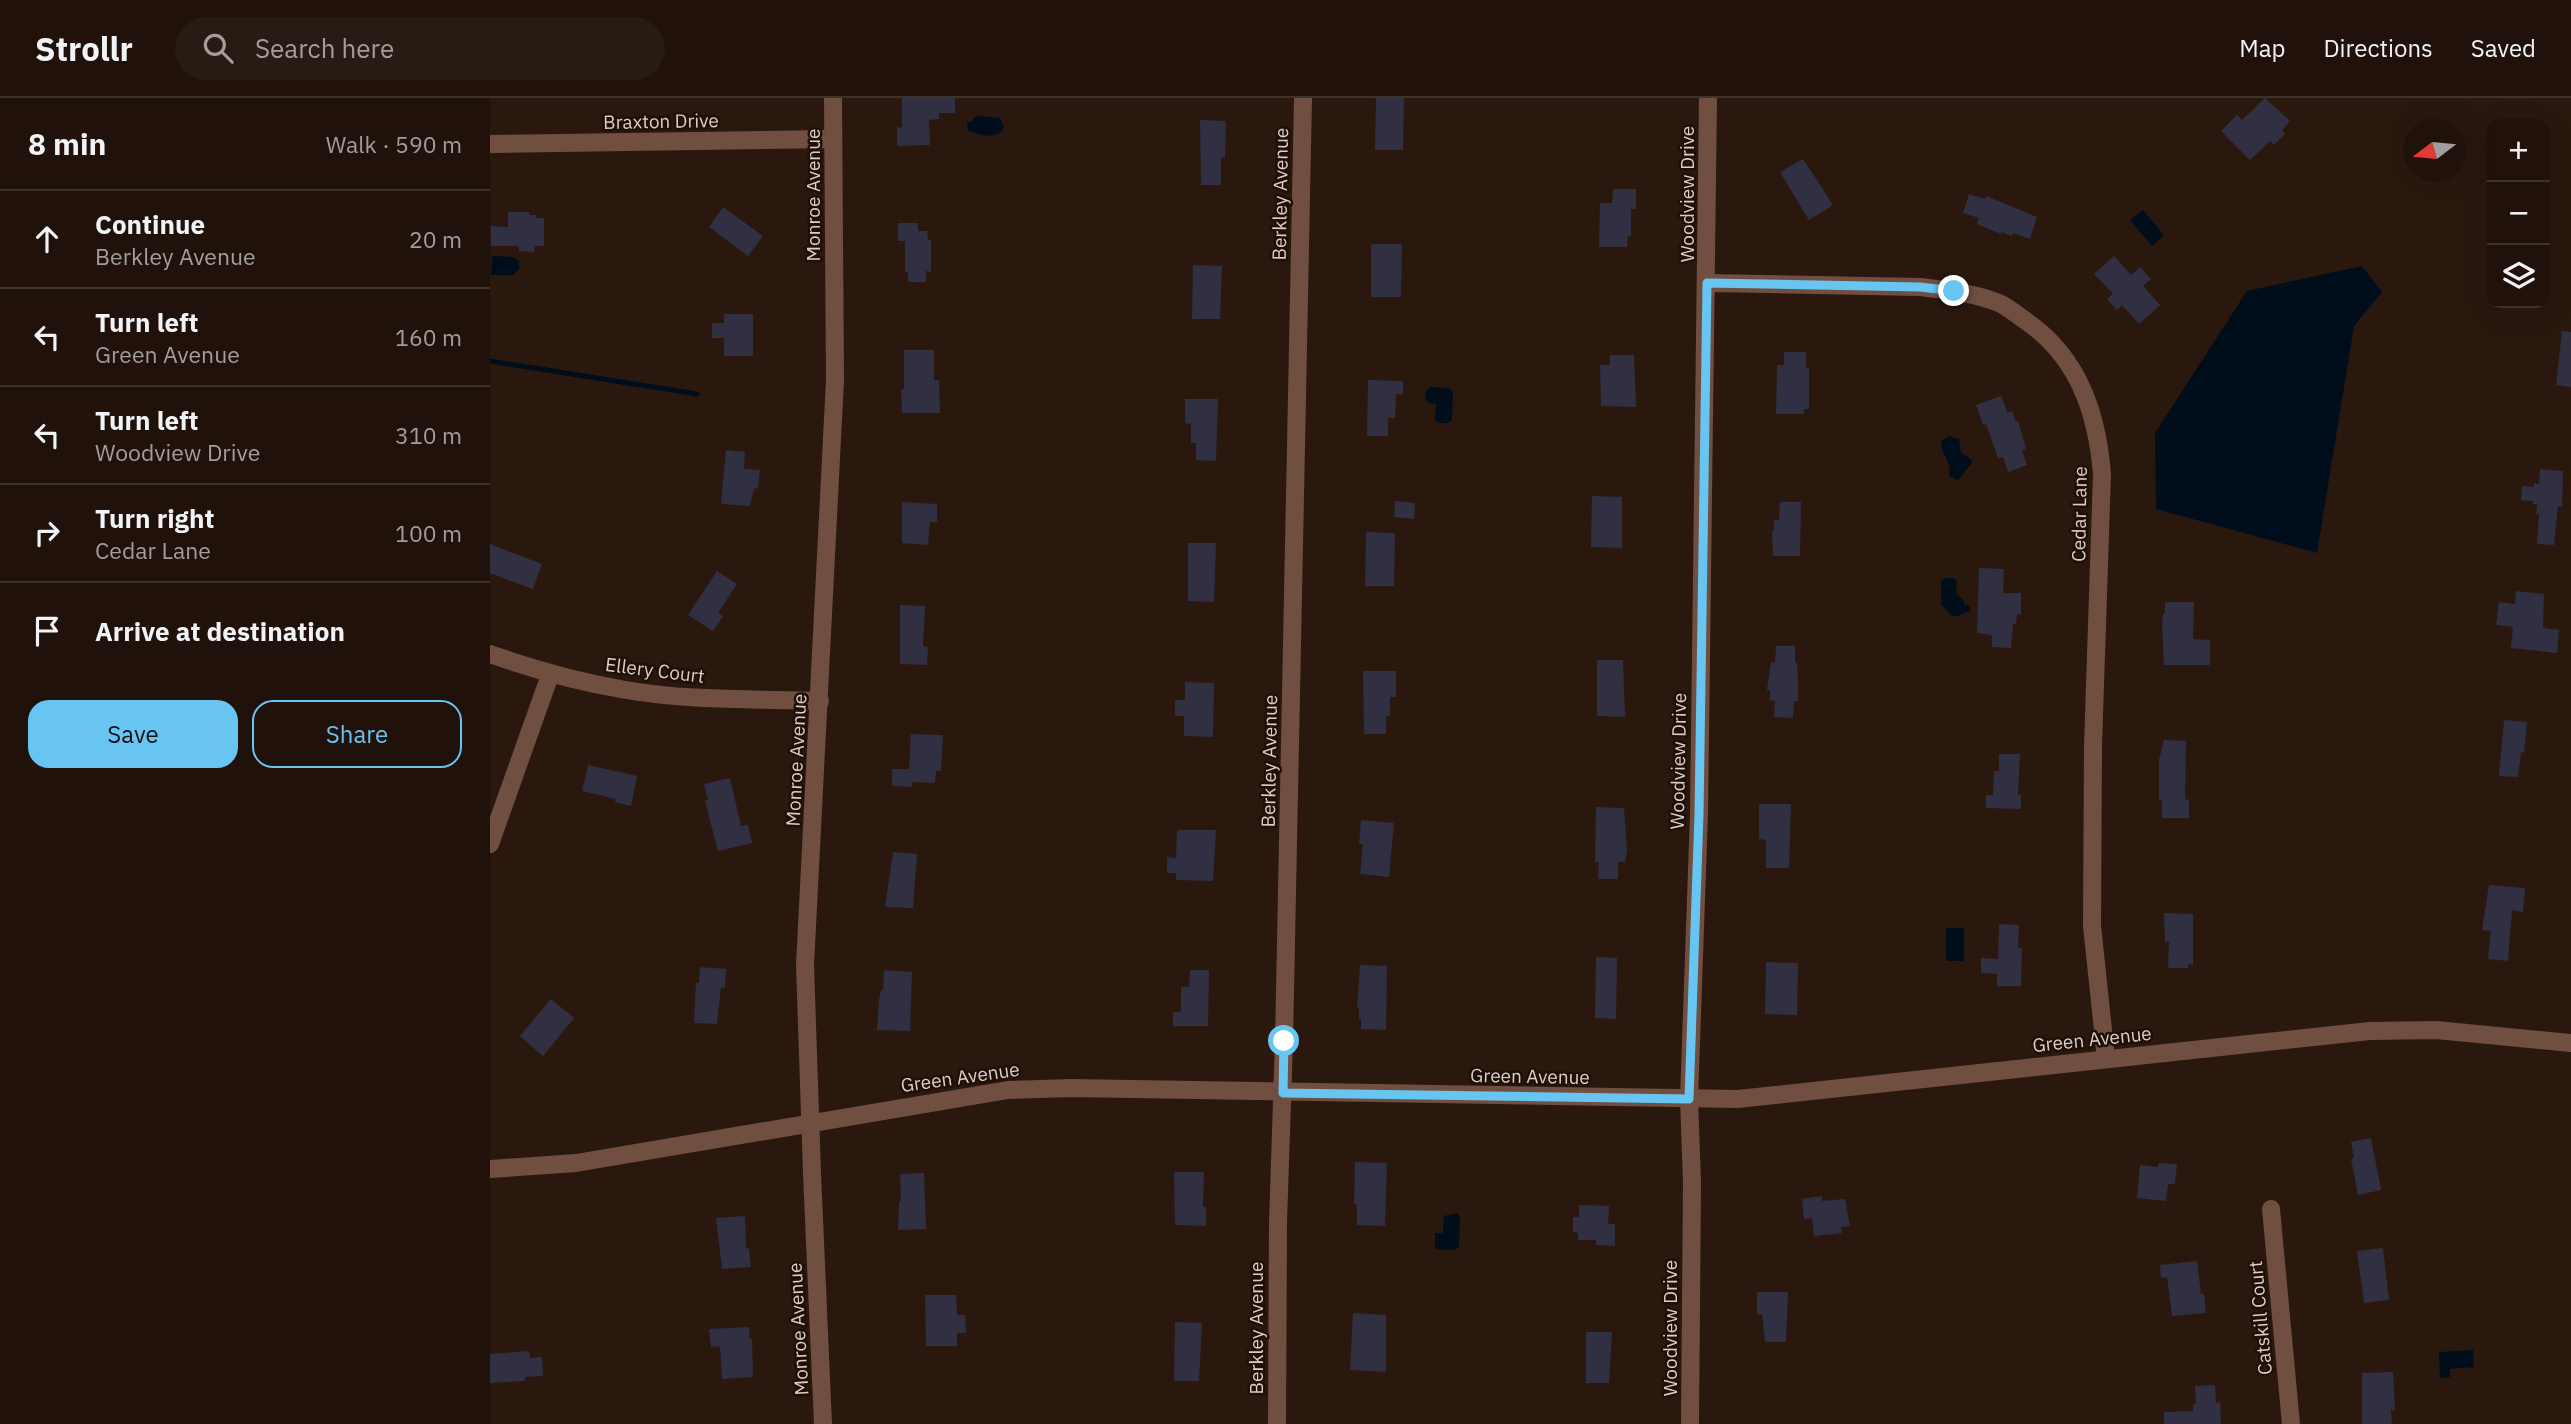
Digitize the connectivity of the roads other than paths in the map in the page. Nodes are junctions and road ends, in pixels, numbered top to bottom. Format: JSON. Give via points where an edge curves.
{"nodes":[{"id":1,"x":833,"y":98,"type":"edge"},
{"id":2,"x":1303,"y":98,"type":"edge"},
{"id":3,"x":1708,"y":98,"type":"edge"},
{"id":4,"x":833,"y":139,"type":"junction"},
{"id":5,"x":490,"y":144,"type":"edge"},
{"id":6,"x":1707,"y":283,"type":"junction"},
{"id":7,"x":490,"y":654,"type":"edge"},
{"id":8,"x":550,"y":675,"type":"junction"},
{"id":9,"x":820,"y":701,"type":"junction"},
{"id":10,"x":490,"y":844,"type":"edge"},
{"id":11,"x":2571,"y":1043,"type":"edge"},
{"id":12,"x":2106,"y":1058,"type":"junction"},
{"id":13,"x":1283,"y":1093,"type":"junction"},
{"id":14,"x":1689,"y":1099,"type":"junction"},
{"id":15,"x":810,"y":1122,"type":"junction"},
{"id":16,"x":490,"y":1169,"type":"edge"},
{"id":17,"x":2271,"y":1209,"type":"dead end"},
{"id":18,"x":823,"y":1424,"type":"edge"},
{"id":19,"x":1277,"y":1424,"type":"edge"},
{"id":20,"x":1690,"y":1424,"type":"edge"},
{"id":21,"x":2291,"y":1424,"type":"edge"}],
"edges":[{"from":1,"to":4,"type":"street","name":"Monroe Avenue"},
{"from":2,"to":13,"type":"street","name":"Berkley Avenue"},
{"from":3,"to":6,"type":"street","name":"Woodview Drive"},
{"from":4,"to":5,"type":"street","name":"Braxton Drive"},
{"from":4,"to":9,"type":"street","name":"Monroe Avenue","via":[[835,380]]},
{"from":6,"to":12,"type":"street","name":"Cedar Lane","via":[[1954,291],[2001,303],[2046,335],[2072,366],[2093,420],[2102,474],[2092,926]]},
{"from":6,"to":14,"type":"street","name":"Woodview Drive","via":[[1699,814]]},
{"from":7,"to":8,"type":"street","name":"Ellery Court"},
{"from":8,"to":9,"type":"street","name":"Ellery Court","via":[[628,691]]},
{"from":8,"to":10,"type":"street"},
{"from":9,"to":15,"type":"street","name":"Monroe Avenue","via":[[806,965]]},
{"from":11,"to":12,"type":"street","name":"Green Avenue","via":[[2409,1029]]},
{"from":12,"to":14,"type":"street","name":"Green Avenue","via":[[1738,1099]]},
{"from":13,"to":14,"type":"street","name":"Green Avenue"},
{"from":13,"to":15,"type":"street","name":"Green Avenue","via":[[1008,1090]]},
{"from":13,"to":19,"type":"street","name":"Berkley Avenue"},
{"from":14,"to":20,"type":"street","name":"Woodview Drive"},
{"from":15,"to":16,"type":"street","name":"Green Avenue","via":[[576,1163]]},
{"from":15,"to":18,"type":"street","name":"Monroe Avenue"},
{"from":17,"to":21,"type":"street","name":"Catskill Court"}]}
